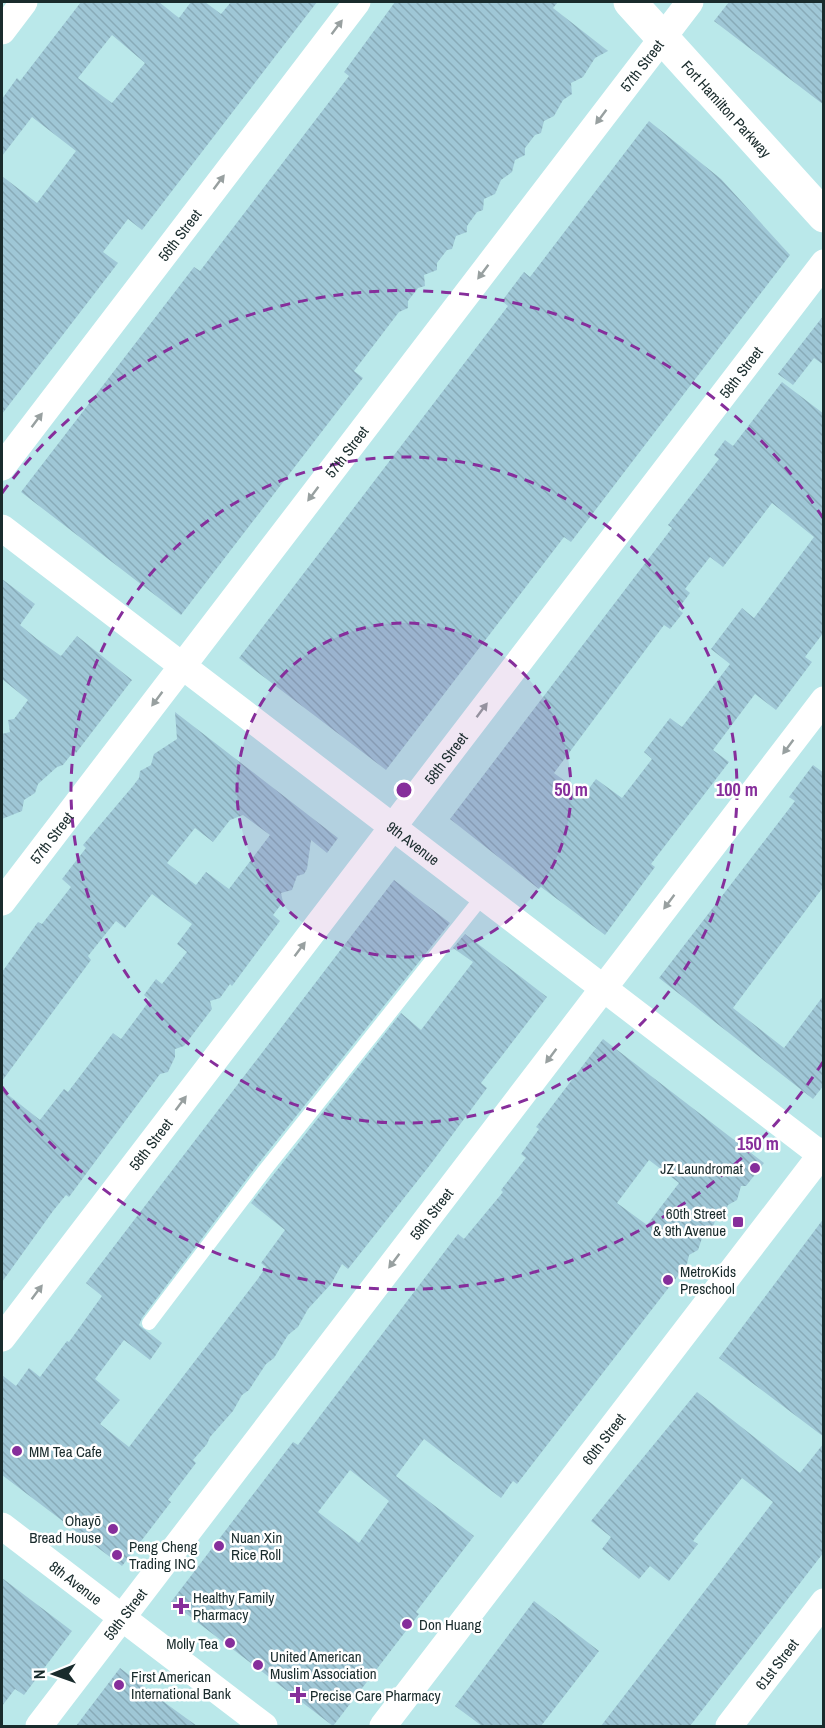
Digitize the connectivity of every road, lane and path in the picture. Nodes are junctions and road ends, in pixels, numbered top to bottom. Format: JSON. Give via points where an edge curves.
{"nodes":[{"id":1,"x":24,"y":2,"type":"edge"},
{"id":2,"x":357,"y":2,"type":"edge"},
{"id":3,"x":630,"y":2,"type":"edge"},
{"id":4,"x":690,"y":2,"type":"edge"},
{"id":5,"x":2,"y":31,"type":"edge"},
{"id":6,"x":663,"y":38,"type":"junction"},
{"id":7,"x":824,"y":216,"type":"edge"},
{"id":8,"x":824,"y":263,"type":"edge"},
{"id":9,"x":2,"y":467,"type":"edge"},
{"id":10,"x":2,"y":528,"type":"edge"},
{"id":11,"x":182,"y":666,"type":"junction"},
{"id":12,"x":824,"y":700,"type":"edge"},
{"id":13,"x":393,"y":827,"type":"junction"},
{"id":14,"x":483,"y":896,"type":"junction"},
{"id":15,"x":2,"y":902,"type":"edge"},
{"id":16,"x":603,"y":988,"type":"junction"},
{"id":17,"x":822,"y":1154,"type":"edge"},
{"id":18,"x":149,"y":1323,"type":"dead end"},
{"id":19,"x":2,"y":1338,"type":"edge"},
{"id":20,"x":2,"y":1526,"type":"edge"},
{"id":21,"x":824,"y":1602,"type":"edge"},
{"id":22,"x":122,"y":1618,"type":"junction"},
{"id":23,"x":39,"y":1726,"type":"edge"},
{"id":24,"x":264,"y":1726,"type":"edge"},
{"id":25,"x":383,"y":1726,"type":"edge"},
{"id":26,"x":729,"y":1726,"type":"edge"}],
"edges":[{"from":1,"to":5,"type":"street"},
{"from":9,"to":2,"type":"street","name":"56th Street","one_way":true},
{"from":3,"to":6,"type":"main road","name":"Fort Hamilton Parkway"},
{"from":4,"to":6,"type":"street","name":"57th Street"},
{"from":6,"to":7,"type":"main road","name":"Fort Hamilton Parkway"},
{"from":6,"to":11,"type":"street","name":"57th Street","one_way":true},
{"from":13,"to":8,"type":"street","name":"58th Street","one_way":true},
{"from":10,"to":11,"type":"street","name":"9th Avenue"},
{"from":11,"to":13,"type":"street","name":"9th Avenue"},
{"from":11,"to":15,"type":"street","name":"57th Street","one_way":true},
{"from":12,"to":16,"type":"street","name":"59th Street","one_way":true},
{"from":13,"to":14,"type":"street","name":"9th Avenue"},
{"from":19,"to":13,"type":"street","name":"58th Street","one_way":true},
{"from":14,"to":16,"type":"street","name":"9th Avenue"},
{"from":14,"to":18,"type":"lane"},
{"from":16,"to":17,"type":"street","name":"9th Avenue"},
{"from":16,"to":22,"type":"street","name":"59th Street","one_way":true},
{"from":17,"to":25,"type":"street","name":"60th Street"},
{"from":20,"to":22,"type":"street","name":"8th Avenue"},
{"from":21,"to":26,"type":"street","name":"61st Street"},
{"from":22,"to":23,"type":"street","name":"59th Street"},
{"from":22,"to":24,"type":"street","name":"8th Avenue"}]}
